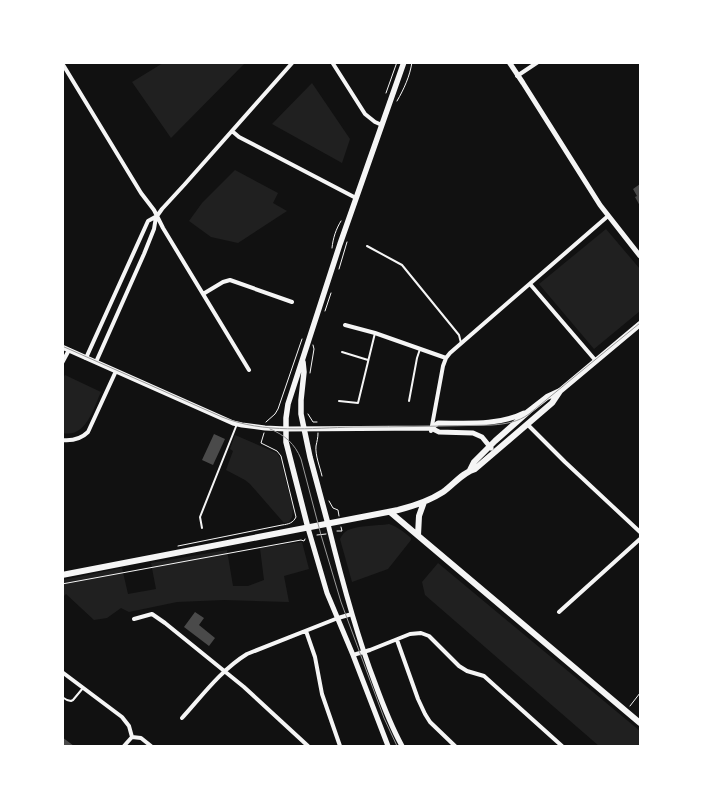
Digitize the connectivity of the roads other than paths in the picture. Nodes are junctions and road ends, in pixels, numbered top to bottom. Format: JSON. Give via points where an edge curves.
{"nodes":[{"id":1,"x":293,"y":62,"type":"edge"},
{"id":2,"x":332,"y":62,"type":"edge"},
{"id":3,"x":404,"y":62,"type":"edge"},
{"id":4,"x":509,"y":62,"type":"edge"},
{"id":5,"x":538,"y":62,"type":"edge"},
{"id":6,"x":62,"y":64,"type":"edge"},
{"id":7,"x":518,"y":76,"type":"junction"},
{"id":8,"x":382,"y":125,"type":"junction"},
{"id":9,"x":232,"y":131,"type":"junction"},
{"id":10,"x":356,"y":198,"type":"junction"},
{"id":11,"x":157,"y":216,"type":"junction"},
{"id":12,"x":608,"y":216,"type":"junction"},
{"id":13,"x":367,"y":246,"type":"dead end"},
{"id":14,"x":640,"y":256,"type":"edge"},
{"id":15,"x":530,"y":284,"type":"junction"},
{"id":16,"x":203,"y":294,"type":"junction"},
{"id":17,"x":292,"y":302,"type":"dead end"},
{"id":18,"x":640,"y":324,"type":"edge"},
{"id":19,"x":345,"y":325,"type":"dead end"},
{"id":20,"x":375,"y":333,"type":"junction"},
{"id":21,"x":461,"y":343,"type":"junction"},
{"id":22,"x":62,"y":347,"type":"edge"},
{"id":23,"x":420,"y":349,"type":"junction"},
{"id":24,"x":69,"y":350,"type":"junction"},
{"id":25,"x":342,"y":352,"type":"dead end"},
{"id":26,"x":86,"y":358,"type":"junction"},
{"id":27,"x":446,"y":358,"type":"junction"},
{"id":28,"x":303,"y":359,"type":"junction"},
{"id":29,"x":368,"y":360,"type":"junction"},
{"id":30,"x":596,"y":361,"type":"junction"},
{"id":31,"x":96,"y":362,"type":"junction"},
{"id":32,"x":62,"y":363,"type":"edge"},
{"id":33,"x":249,"y":370,"type":"dead end"},
{"id":34,"x":116,"y":371,"type":"junction"},
{"id":35,"x":560,"y":390,"type":"junction"},
{"id":36,"x":340,"y":400,"type":"dead end"},
{"id":37,"x":409,"y":401,"type":"dead end"},
{"id":38,"x":529,"y":411,"type":"junction"},
{"id":39,"x":237,"y":424,"type":"junction"},
{"id":40,"x":527,"y":424,"type":"junction"},
{"id":41,"x":304,"y":429,"type":"junction"},
{"id":42,"x":431,"y":429,"type":"junction"},
{"id":43,"x":286,"y":430,"type":"junction"},
{"id":44,"x":62,"y":440,"type":"edge"},
{"id":45,"x":490,"y":446,"type":"junction"},
{"id":46,"x":495,"y":452,"type":"junction"},
{"id":47,"x":470,"y":470,"type":"junction"},
{"id":48,"x":424,"y":502,"type":"junction"},
{"id":49,"x":390,"y":512,"type":"junction"},
{"id":50,"x":328,"y":524,"type":"junction"},
{"id":51,"x":202,"y":528,"type":"dead end"},
{"id":52,"x":308,"y":528,"type":"junction"},
{"id":53,"x":640,"y":532,"type":"edge"},
{"id":54,"x":418,"y":535,"type":"junction"},
{"id":55,"x":640,"y":539,"type":"edge"},
{"id":56,"x":62,"y":575,"type":"edge"},
{"id":57,"x":559,"y":612,"type":"dead end"},
{"id":58,"x":352,"y":614,"type":"junction"},
{"id":59,"x":338,"y":618,"type":"junction"},
{"id":60,"x":134,"y":619,"type":"dead end"},
{"id":61,"x":306,"y":631,"type":"junction"},
{"id":62,"x":397,"y":640,"type":"junction"},
{"id":63,"x":363,"y":652,"type":"junction"},
{"id":64,"x":354,"y":655,"type":"junction"},
{"id":65,"x":224,"y":671,"type":"junction"},
{"id":66,"x":62,"y":672,"type":"edge"},
{"id":67,"x":83,"y":687,"type":"junction"},
{"id":68,"x":62,"y":696,"type":"edge"},
{"id":69,"x":182,"y":718,"type":"dead end"},
{"id":70,"x":640,"y":723,"type":"edge"},
{"id":71,"x":132,"y":737,"type":"junction"},
{"id":72,"x":124,"y":746,"type":"edge"},
{"id":73,"x":150,"y":746,"type":"edge"},
{"id":74,"x":308,"y":746,"type":"edge"},
{"id":75,"x":340,"y":746,"type":"edge"},
{"id":76,"x":388,"y":746,"type":"edge"},
{"id":77,"x":402,"y":746,"type":"edge"},
{"id":78,"x":455,"y":746,"type":"edge"},
{"id":79,"x":562,"y":746,"type":"edge"}],
"edges":[{"from":1,"to":9,"type":"street"},
{"from":2,"to":8,"type":"street","via":[[365,114]]},
{"from":3,"to":8,"type":"main road"},
{"from":4,"to":7,"type":"street"},
{"from":5,"to":7,"type":"street"},
{"from":6,"to":11,"type":"street"},
{"from":7,"to":12,"type":"street"},
{"from":8,"to":10,"type":"main road"},
{"from":9,"to":10,"type":"street"},
{"from":9,"to":11,"type":"street"},
{"from":10,"to":28,"type":"main road"},
{"from":11,"to":16,"type":"street"},
{"from":11,"to":26,"type":"street","via":[[148,221]]},
{"from":11,"to":31,"type":"street","via":[[144,254]]},
{"from":12,"to":14,"type":"street"},
{"from":12,"to":15,"type":"street"},
{"from":13,"to":21,"type":"lane","via":[[402,265],[459,336]]},
{"from":15,"to":21,"type":"street"},
{"from":15,"to":30,"type":"street"},
{"from":16,"to":17,"type":"street","via":[[230,280]]},
{"from":16,"to":33,"type":"street"},
{"from":18,"to":30,"type":"main road"},
{"from":19,"to":20,"type":"street"},
{"from":20,"to":23,"type":"street"},
{"from":20,"to":29,"type":"lane"},
{"from":21,"to":27,"type":"street"},
{"from":22,"to":24,"type":"street"},
{"from":23,"to":27,"type":"street"},
{"from":23,"to":37,"type":"lane"},
{"from":24,"to":26,"type":"street"},
{"from":24,"to":32,"type":"street"},
{"from":25,"to":29,"type":"lane"},
{"from":26,"to":31,"type":"street"},
{"from":27,"to":42,"type":"street"},
{"from":28,"to":41,"type":"main road","via":[[301,414]]},
{"from":28,"to":43,"type":"main road","via":[[288,404]]},
{"from":29,"to":36,"type":"lane","via":[[358,403]]},
{"from":30,"to":35,"type":"main road"},
{"from":31,"to":34,"type":"street"},
{"from":34,"to":39,"type":"street"},
{"from":34,"to":44,"type":"street","via":[[88,432],[76,439]]},
{"from":35,"to":38,"type":"main road"},
{"from":35,"to":40,"type":"main road","via":[[552,403]]},
{"from":38,"to":42,"type":"street","via":[[501,421],[438,423]]},
{"from":38,"to":45,"type":"main road"},
{"from":39,"to":43,"type":"street"},
{"from":39,"to":51,"type":"lane","via":[[200,517]]},
{"from":40,"to":46,"type":"main road"},
{"from":40,"to":53,"type":"street"},
{"from":41,"to":42,"type":"street"},
{"from":41,"to":43,"type":"street"},
{"from":41,"to":50,"type":"main road"},
{"from":42,"to":45,"type":"street","via":[[473,433]]},
{"from":43,"to":52,"type":"main road"},
{"from":45,"to":46,"type":"street"},
{"from":45,"to":47,"type":"main road"},
{"from":46,"to":47,"type":"main road"},
{"from":47,"to":48,"type":"main road","via":[[446,490]]},
{"from":48,"to":49,"type":"main road"},
{"from":48,"to":54,"type":"main road"},
{"from":49,"to":50,"type":"main road"},
{"from":49,"to":54,"type":"main road"},
{"from":50,"to":52,"type":"main road"},
{"from":50,"to":58,"type":"street"},
{"from":52,"to":56,"type":"main road"},
{"from":52,"to":59,"type":"street"},
{"from":54,"to":70,"type":"main road"},
{"from":55,"to":57,"type":"street"},
{"from":58,"to":59,"type":"street"},
{"from":58,"to":63,"type":"street"},
{"from":59,"to":61,"type":"street"},
{"from":59,"to":64,"type":"street"},
{"from":60,"to":65,"type":"street","via":[[152,614]]},
{"from":61,"to":65,"type":"street","via":[[247,654]]},
{"from":61,"to":75,"type":"street","via":[[322,694]]},
{"from":62,"to":63,"type":"street"},
{"from":62,"to":78,"type":"street","via":[[425,714]]},
{"from":62,"to":79,"type":"street","via":[[410,634],[429,636],[460,666],[484,676]]},
{"from":63,"to":64,"type":"street"},
{"from":63,"to":77,"type":"street"},
{"from":64,"to":76,"type":"street"},
{"from":65,"to":69,"type":"street"},
{"from":65,"to":74,"type":"street"},
{"from":66,"to":67,"type":"street"},
{"from":67,"to":68,"type":"lane","via":[[71,701]]},
{"from":67,"to":71,"type":"street","via":[[122,717]]},
{"from":71,"to":72,"type":"street"},
{"from":71,"to":73,"type":"street","via":[[141,738]]}]}
